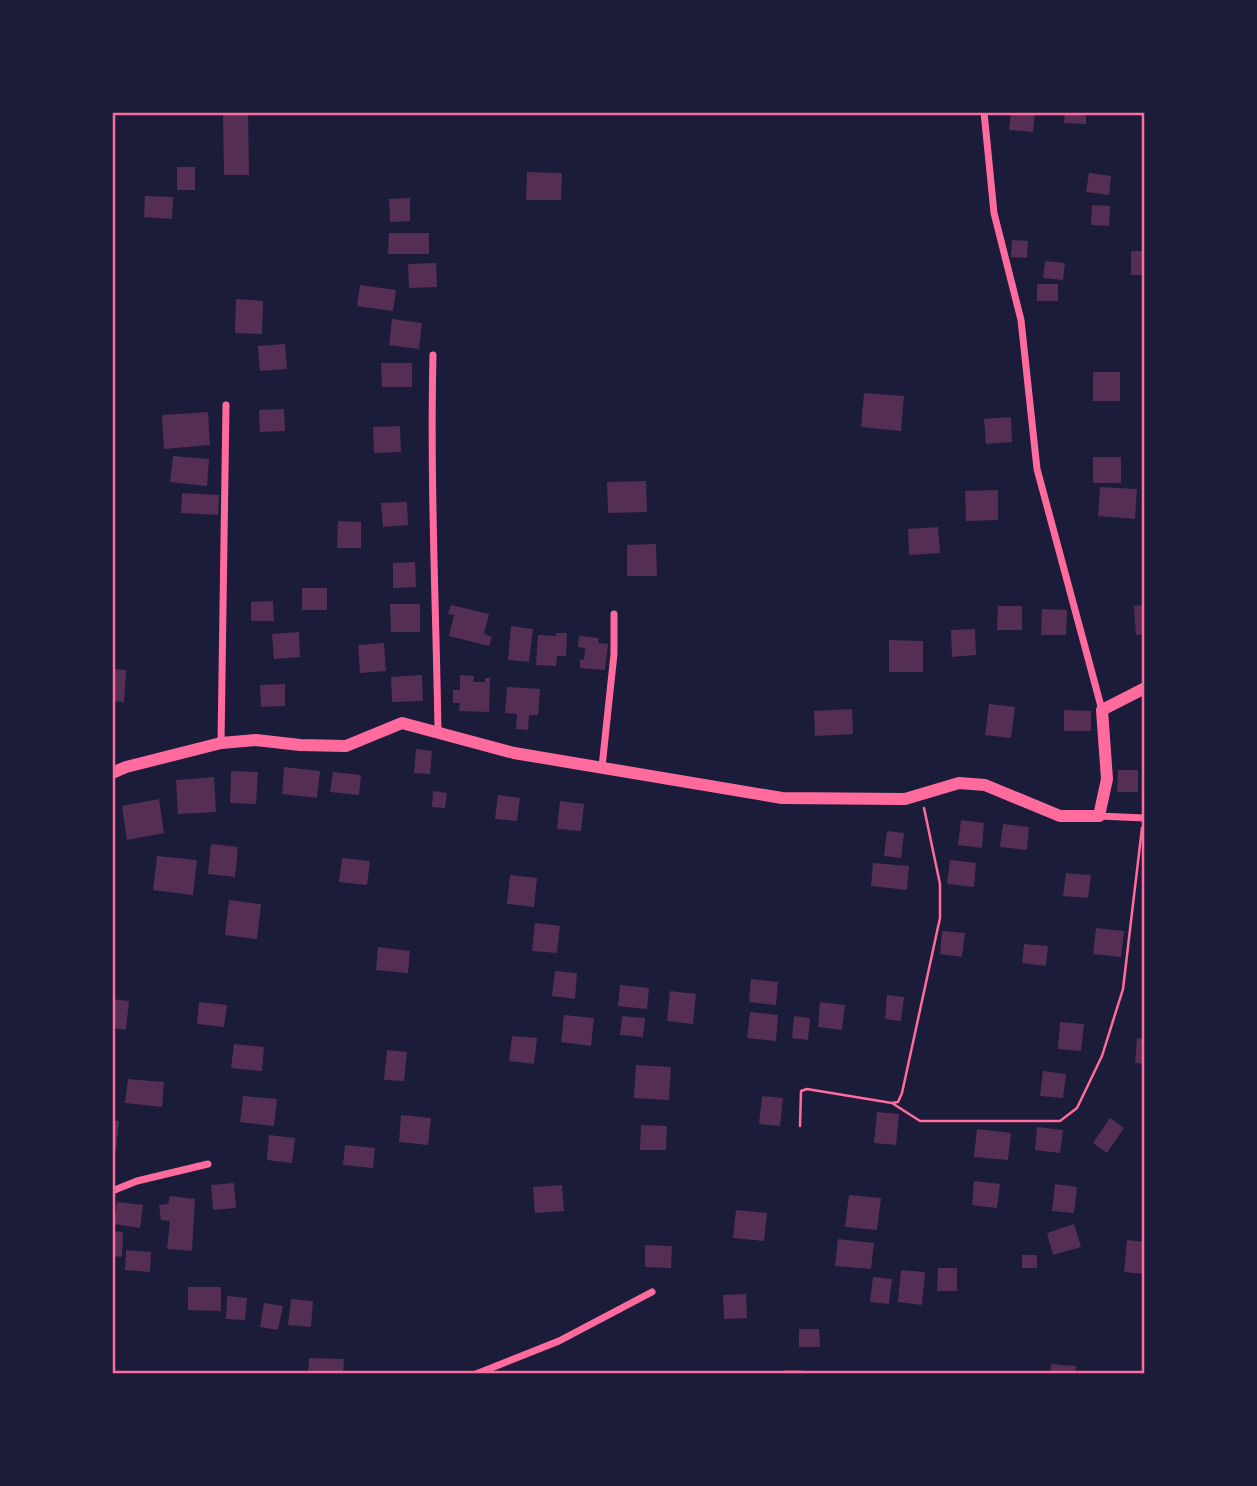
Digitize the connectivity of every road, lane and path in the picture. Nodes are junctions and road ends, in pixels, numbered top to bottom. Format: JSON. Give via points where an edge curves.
{"nodes":[{"id":1,"x":984,"y":112,"type":"edge"},
{"id":2,"x":433,"y":355,"type":"dead end"},
{"id":3,"x":226,"y":405,"type":"dead end"},
{"id":4,"x":614,"y":614,"type":"dead end"},
{"id":5,"x":1145,"y":688,"type":"edge"},
{"id":6,"x":1102,"y":710,"type":"junction"},
{"id":7,"x":438,"y":731,"type":"junction"},
{"id":8,"x":221,"y":743,"type":"junction"},
{"id":9,"x":602,"y":767,"type":"junction"},
{"id":10,"x":112,"y":773,"type":"edge"},
{"id":11,"x":921,"y":794,"type":"junction"},
{"id":12,"x":1099,"y":816,"type":"junction"},
{"id":13,"x":1144,"y":818,"type":"edge"},
{"id":14,"x":892,"y":1103,"type":"junction"},
{"id":15,"x":800,"y":1126,"type":"dead end"},
{"id":16,"x":208,"y":1164,"type":"dead end"},
{"id":17,"x":112,"y":1191,"type":"edge"},
{"id":18,"x":652,"y":1292,"type":"dead end"},
{"id":19,"x":475,"y":1374,"type":"edge"}],
"edges":[{"from":1,"to":6,"type":"street","via":[[994,213],[1021,320],[1037,469]]},
{"from":2,"to":7,"type":"street"},
{"from":3,"to":8,"type":"street"},
{"from":4,"to":9,"type":"street"},
{"from":5,"to":6,"type":"street"},
{"from":6,"to":12,"type":"street","via":[[1107,779]]},
{"from":7,"to":8,"type":"street","via":[[402,723],[346,746],[256,740]]},
{"from":7,"to":9,"type":"street","via":[[514,753]]},
{"from":8,"to":10,"type":"street"},
{"from":9,"to":11,"type":"street","via":[[782,798],[905,799]]},
{"from":11,"to":12,"type":"street","via":[[959,783],[985,785],[1060,816]]},
{"from":11,"to":14,"type":"path","via":[[940,884],[940,918],[902,1093],[898,1102]]},
{"from":12,"to":13,"type":"street"},
{"from":13,"to":14,"type":"path","via":[[1124,989],[1102,1056],[1077,1108],[1060,1121],[920,1121]]},
{"from":14,"to":15,"type":"path","via":[[807,1089],[800,1095]]},
{"from":16,"to":17,"type":"street"},
{"from":18,"to":19,"type":"street","via":[[559,1341]]}]}
